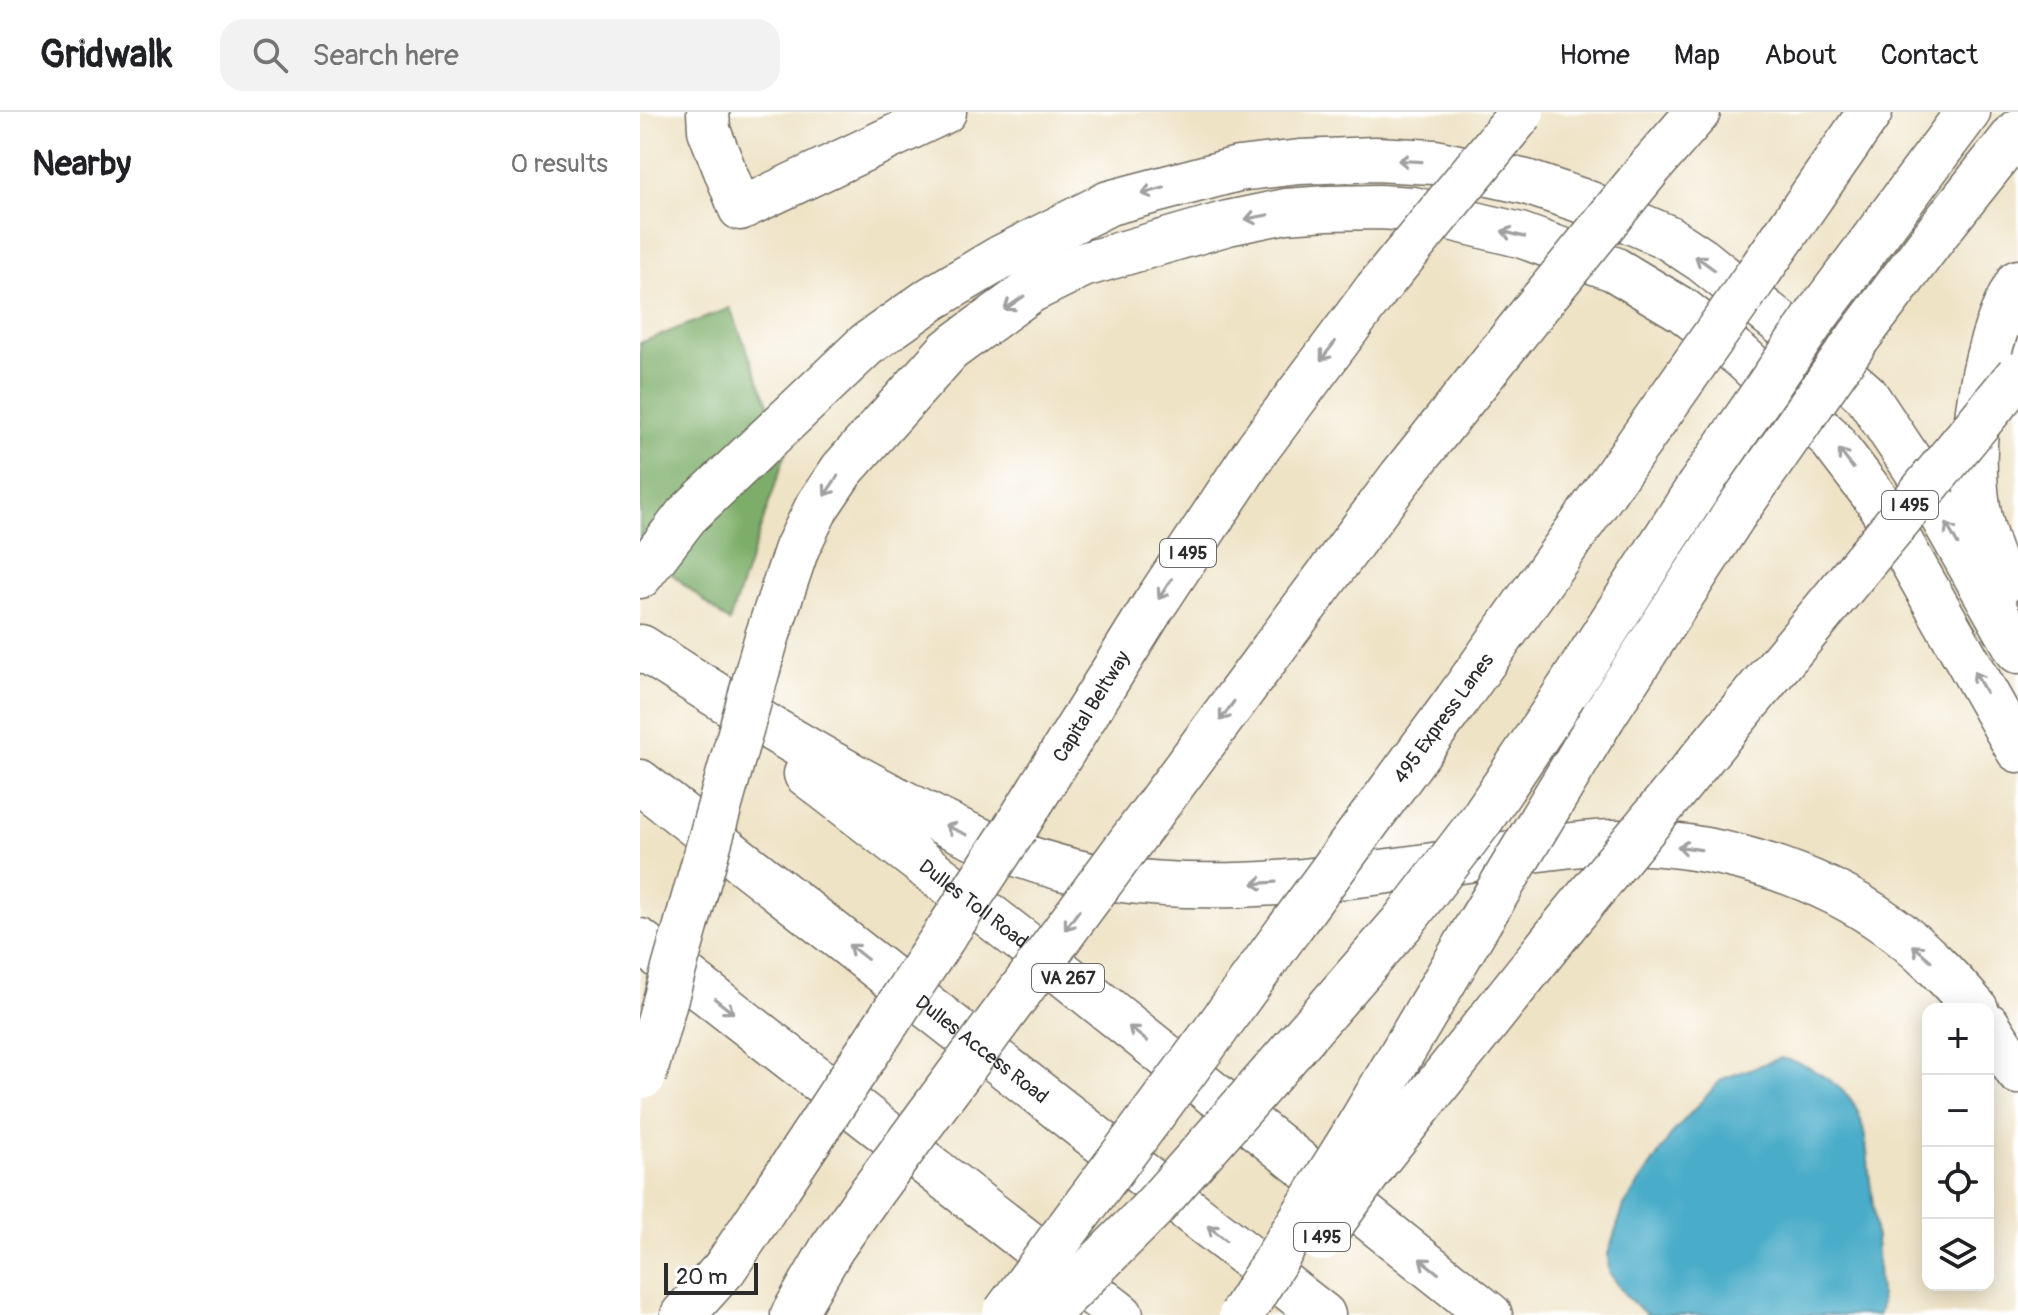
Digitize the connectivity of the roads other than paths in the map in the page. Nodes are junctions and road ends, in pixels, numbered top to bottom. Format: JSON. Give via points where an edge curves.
{"nodes":[{"id":1,"x":708,"y":112,"type":"edge"},
{"id":2,"x":945,"y":112,"type":"edge"},
{"id":3,"x":1522,"y":112,"type":"edge"},
{"id":4,"x":1698,"y":112,"type":"edge"},
{"id":5,"x":1870,"y":112,"type":"edge"},
{"id":6,"x":1968,"y":112,"type":"edge"},
{"id":7,"x":2018,"y":131,"type":"edge"},
{"id":8,"x":2018,"y":282,"type":"edge"},
{"id":9,"x":2018,"y":375,"type":"edge"},
{"id":10,"x":640,"y":576,"type":"edge"},
{"id":11,"x":2018,"y":614,"type":"edge"},
{"id":12,"x":641,"y":646,"type":"edge"},
{"id":13,"x":2018,"y":651,"type":"edge"},
{"id":14,"x":2018,"y":750,"type":"edge"},
{"id":15,"x":640,"y":782,"type":"edge"},
{"id":16,"x":640,"y":941,"type":"edge"},
{"id":17,"x":1971,"y":1003,"type":"edge"},
{"id":18,"x":1994,"y":1034,"type":"edge"},
{"id":19,"x":2018,"y":1072,"type":"edge"},
{"id":20,"x":642,"y":1082,"type":"edge"},
{"id":21,"x":1365,"y":1149,"type":"junction"},
{"id":22,"x":725,"y":1268,"type":"junction"},
{"id":23,"x":1018,"y":1314,"type":"edge"},
{"id":24,"x":683,"y":1315,"type":"edge"},
{"id":25,"x":714,"y":1315,"type":"edge"},
{"id":26,"x":793,"y":1315,"type":"edge"},
{"id":27,"x":1121,"y":1315,"type":"edge"},
{"id":28,"x":1241,"y":1315,"type":"edge"},
{"id":29,"x":1265,"y":1315,"type":"edge"},
{"id":30,"x":1323,"y":1315,"type":"edge"},
{"id":31,"x":1490,"y":1315,"type":"edge"}],
"edges":[{"from":1,"to":2,"type":"street","via":[[709,130],[740,209]]},
{"from":3,"to":22,"type":"highway","name":"Capital Beltway","number":"I 495","one_way":true,"bridge":true,"via":[[1376,290],[1258,448]]},
{"from":4,"to":26,"type":"highway","one_way":true,"bridge":true,"via":[[1401,477],[862,1205]]},
{"from":5,"to":23,"type":"highway","name":"495 Express Lanes","bridge":true},
{"from":6,"to":23,"type":"highway","bridge":true,"via":[[1819,312],[1481,820],[1402,923],[1152,1209]]},
{"from":7,"to":21,"type":"highway","bridge":true,"via":[[1858,338],[1734,515],[1603,717],[1480,921]]},
{"from":8,"to":11,"type":"highway","via":[[1985,371],[1975,464],[1978,508],[1989,549]]},
{"from":9,"to":21,"type":"highway","number":"I 495","bridge":true,"via":[[1563,927]]},
{"from":13,"to":10,"type":"highway","one_way":true,"via":[[1916,470],[1866,395],[1824,358],[1667,237],[1526,182],[1435,162],[1360,160],[1254,167],[1109,203],[965,279],[866,345],[686,516]]},
{"from":17,"to":12,"type":"highway","one_way":true,"via":[[1915,946],[1841,895],[1744,859],[1689,847],[1613,842],[1246,884],[1149,882],[1055,867],[940,823],[811,752]]},
{"from":31,"to":12,"type":"highway","name":"Dulles Toll Road","number":"VA 267","one_way":true,"via":[[1021,940]]},
{"from":14,"to":20,"type":"highway","one_way":true,"bridge":true,"via":[[1877,500],[1829,437],[1684,311],[1614,269],[1520,235],[1413,209],[1286,211],[1228,223],[1083,265],[1030,291],[949,350],[842,470],[797,548],[767,637]]},
{"from":30,"to":15,"type":"highway","name":"Dulles Access Road","one_way":true},
{"from":16,"to":27,"type":"highway","one_way":true},
{"from":18,"to":19,"type":"highway"},
{"from":21,"to":28,"type":"highway","bridge":true},
{"from":21,"to":29,"type":"highway","number":"I 495","bridge":true},
{"from":22,"to":24,"type":"highway","name":"Capital Beltway","number":"I 495"},
{"from":22,"to":25,"type":"highway"}]}
